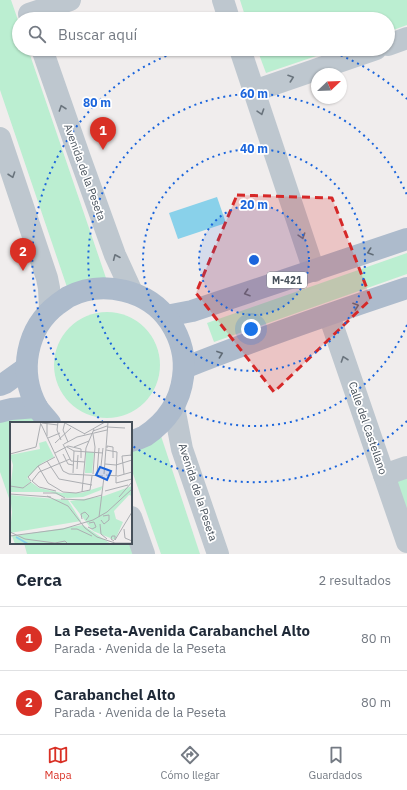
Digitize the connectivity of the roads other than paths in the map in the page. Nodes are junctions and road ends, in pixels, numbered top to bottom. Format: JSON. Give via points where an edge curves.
{"nodes":[{"id":1,"x":70,"y":0,"type":"edge"},
{"id":2,"x":223,"y":0,"type":"edge"},
{"id":3,"x":28,"y":11,"type":"edge"},
{"id":4,"x":227,"y":12,"type":"edge"},
{"id":5,"x":407,"y":38,"type":"edge"},
{"id":6,"x":395,"y":42,"type":"edge"},
{"id":7,"x":44,"y":56,"type":"edge"},
{"id":8,"x":242,"y":56,"type":"edge"},
{"id":9,"x":356,"y":56,"type":"edge"},
{"id":10,"x":254,"y":91,"type":"junction"},
{"id":11,"x":0,"y":138,"type":"edge"},
{"id":12,"x":407,"y":239,"type":"edge"},
{"id":13,"x":314,"y":271,"type":"junction"},
{"id":14,"x":407,"y":288,"type":"edge"},
{"id":15,"x":132,"y":292,"type":"junction"},
{"id":16,"x":50,"y":310,"type":"junction"},
{"id":17,"x":329,"y":314,"type":"junction"},
{"id":18,"x":166,"y":316,"type":"junction"},
{"id":19,"x":26,"y":368,"type":"junction"},
{"id":20,"x":184,"y":368,"type":"junction"},
{"id":21,"x":0,"y":384,"type":"edge"},
{"id":22,"x":174,"y":406,"type":"junction"},
{"id":23,"x":0,"y":412,"type":"edge"},
{"id":24,"x":44,"y":415,"type":"edge"},
{"id":25,"x":132,"y":441,"type":"edge"},
{"id":26,"x":407,"y":467,"type":"edge"},
{"id":27,"x":384,"y":475,"type":"junction"},
{"id":28,"x":132,"y":520,"type":"edge"},
{"id":29,"x":407,"y":542,"type":"edge"},
{"id":30,"x":144,"y":554,"type":"edge"},
{"id":31,"x":218,"y":554,"type":"edge"}],
"edges":[{"from":1,"to":3,"type":"street"},
{"from":2,"to":4,"type":"street"},
{"from":5,"to":6,"type":"street"},
{"from":15,"to":7,"type":"street","name":"Avenida de la Peseta","one_way":true,"via":[[115,255]]},
{"from":8,"to":10,"type":"street"},
{"from":10,"to":9,"type":"street","one_way":true},
{"from":10,"to":13,"type":"street","one_way":true},
{"from":11,"to":16,"type":"street","one_way":true,"via":[[47,278]]},
{"from":12,"to":13,"type":"main road","number":"M-421","one_way":true},
{"from":13,"to":18,"type":"main road","number":"M-421","one_way":true,"via":[[192,312]]},
{"from":17,"to":14,"type":"main road","one_way":true},
{"from":15,"to":16,"type":"main road","via":[[111,288],[89,289],[68,297]]},
{"from":15,"to":18,"type":"main road","via":[[150,302]]},
{"from":16,"to":19,"type":"main road","via":[[37,327],[28,347]]},
{"from":20,"to":17,"type":"main road","one_way":true},
{"from":27,"to":17,"type":"street","name":"Calle del Castellano","one_way":true},
{"from":18,"to":20,"type":"main road","via":[[176,332]]},
{"from":19,"to":21,"type":"main road"},
{"from":19,"to":24,"type":"main road","via":[[29,388]]},
{"from":20,"to":22,"type":"main road","via":[[182,388]]},
{"from":22,"to":25,"type":"main road","via":[[161,424]]},
{"from":22,"to":31,"type":"street","name":"Avenida de la Peseta","via":[[182,449]]},
{"from":23,"to":24,"type":"main road","via":[[11,408]]},
{"from":26,"to":27,"type":"street"},
{"from":27,"to":29,"type":"street","name":"Calle del Castellano"},
{"from":28,"to":30,"type":"street"}]}
